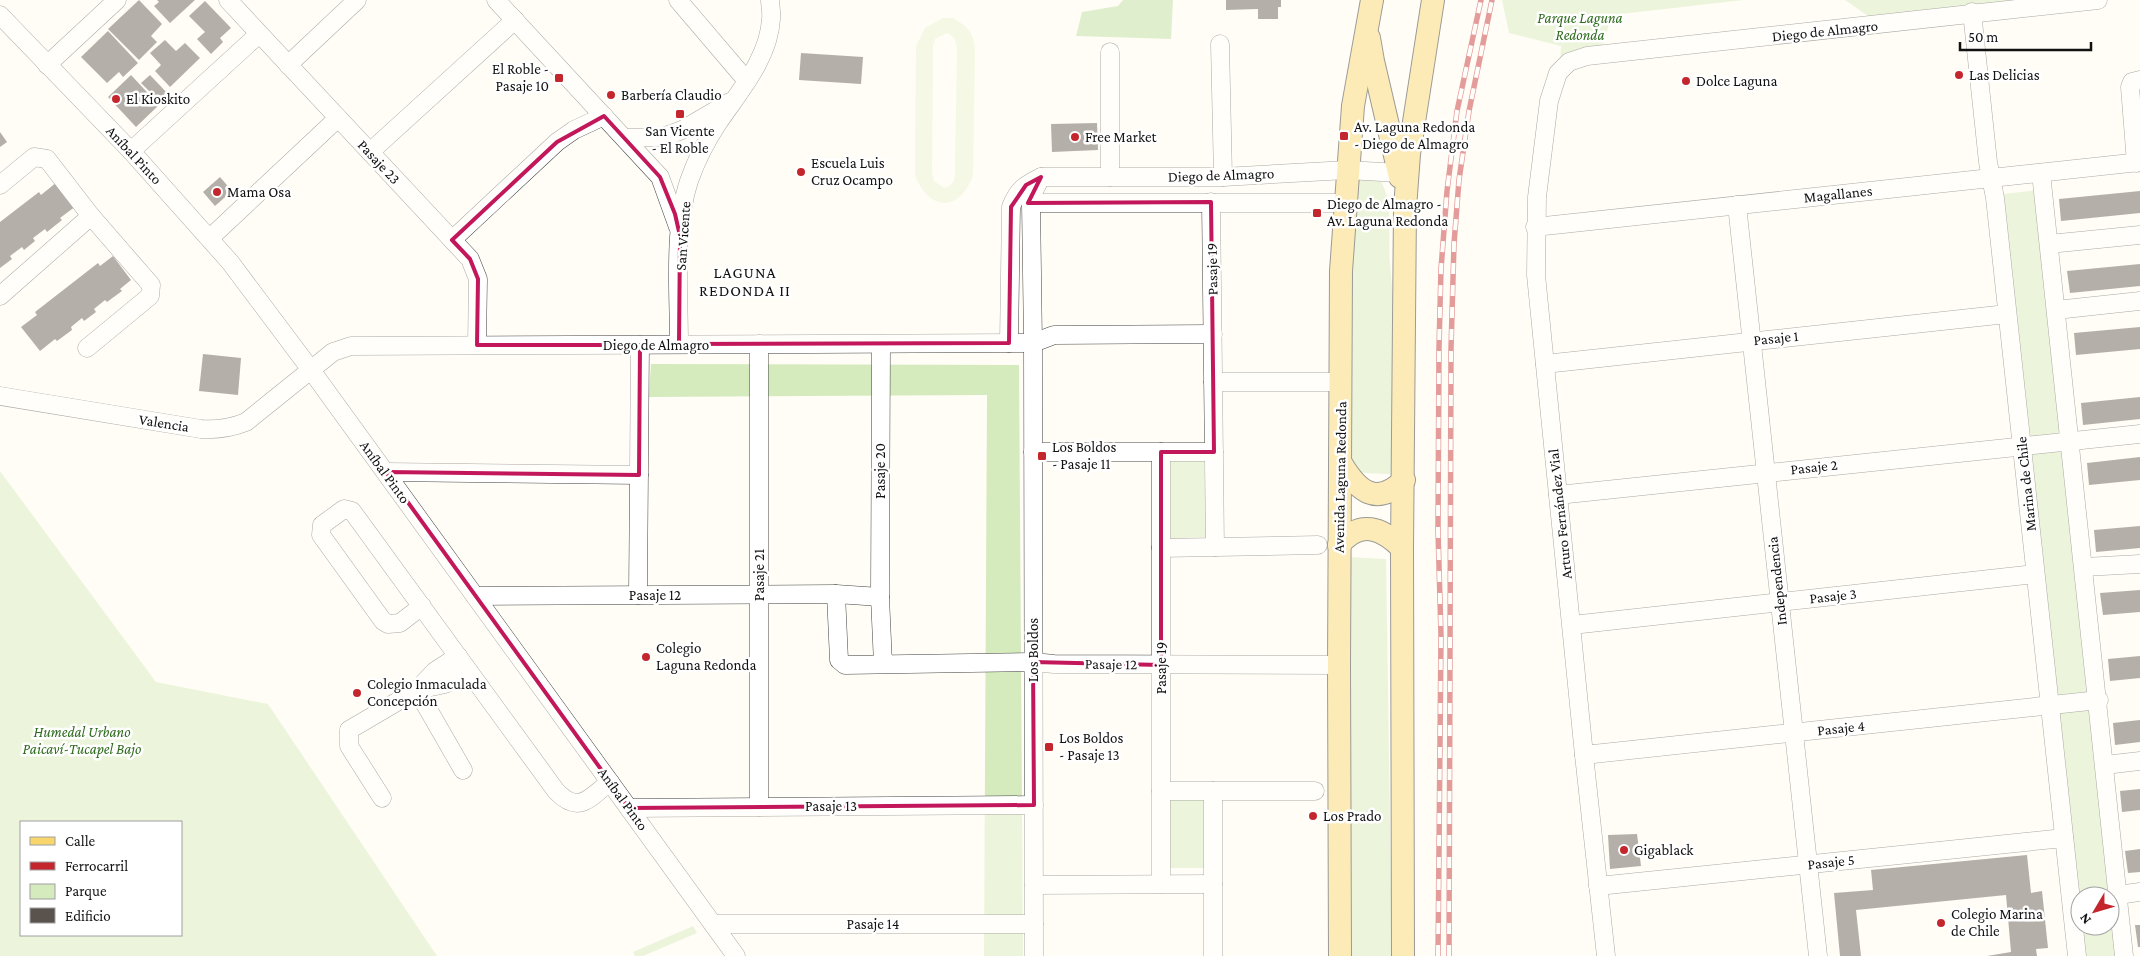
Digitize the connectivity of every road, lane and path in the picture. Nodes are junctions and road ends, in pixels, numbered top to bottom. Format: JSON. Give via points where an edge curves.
{"nodes":[{"id":1,"x":117,"y":0,"type":"edge"},
{"id":2,"x":228,"y":0,"type":"edge"},
{"id":3,"x":357,"y":0,"type":"edge"},
{"id":4,"x":496,"y":0,"type":"edge"},
{"id":5,"x":678,"y":0,"type":"edge"},
{"id":6,"x":770,"y":0,"type":"edge"},
{"id":7,"x":1372,"y":0,"type":"edge"},
{"id":8,"x":1432,"y":0,"type":"edge"},
{"id":9,"x":2098,"y":0,"type":"edge"},
{"id":10,"x":1972,"y":12,"type":"junction"},
{"id":11,"x":0,"y":15,"type":"edge"},
{"id":12,"x":515,"y":20,"type":"junction"},
{"id":13,"x":1368,"y":24,"type":"junction"},
{"id":14,"x":259,"y":34,"type":"junction"},
{"id":15,"x":1220,"y":44,"type":"dead end"},
{"id":16,"x":1110,"y":52,"type":"dead end"},
{"id":17,"x":47,"y":64,"type":"junction"},
{"id":18,"x":288,"y":65,"type":"junction"},
{"id":19,"x":1558,"y":73,"type":"joint"},
{"id":20,"x":2140,"y":80,"type":"edge"},
{"id":21,"x":747,"y":82,"type":"junction"},
{"id":22,"x":735,"y":99,"type":"junction"},
{"id":23,"x":604,"y":116,"type":"junction"},
{"id":24,"x":338,"y":118,"type":"junction"},
{"id":25,"x":625,"y":138,"type":"junction"},
{"id":26,"x":131,"y":152,"type":"junction"},
{"id":27,"x":370,"y":152,"type":"junction"},
{"id":28,"x":2138,"y":162,"type":"edge"},
{"id":29,"x":1347,"y":170,"type":"junction"},
{"id":30,"x":1400,"y":173,"type":"junction"},
{"id":31,"x":2042,"y":173,"type":"junction"},
{"id":32,"x":1042,"y":177,"type":"junction"},
{"id":33,"x":1110,"y":177,"type":"junction"},
{"id":34,"x":1223,"y":177,"type":"junction"},
{"id":35,"x":1991,"y":178,"type":"junction"},
{"id":36,"x":0,"y":185,"type":"edge"},
{"id":37,"x":1211,"y":202,"type":"junction"},
{"id":38,"x":1031,"y":203,"type":"junction"},
{"id":39,"x":1345,"y":203,"type":"junction"},
{"id":40,"x":1737,"y":205,"type":"junction"},
{"id":41,"x":1405,"y":208,"type":"junction"},
{"id":42,"x":91,"y":216,"type":"junction"},
{"id":43,"x":1536,"y":227,"type":"junction"},
{"id":44,"x":680,"y":236,"type":"junction"},
{"id":45,"x":2140,"y":236,"type":"edge"},
{"id":46,"x":210,"y":238,"type":"junction"},
{"id":47,"x":452,"y":240,"type":"junction"},
{"id":48,"x":2049,"y":244,"type":"junction"},
{"id":49,"x":0,"y":296,"type":"edge"},
{"id":50,"x":2140,"y":301,"type":"edge"},
{"id":51,"x":2056,"y":310,"type":"junction"},
{"id":52,"x":2007,"y":314,"type":"junction"},
{"id":53,"x":1213,"y":334,"type":"junction"},
{"id":54,"x":1752,"y":341,"type":"junction"},
{"id":55,"x":1009,"y":343,"type":"junction"},
{"id":56,"x":1033,"y":343,"type":"junction"},
{"id":57,"x":679,"y":344,"type":"junction"},
{"id":58,"x":759,"y":344,"type":"junction"},
{"id":59,"x":881,"y":344,"type":"junction"},
{"id":60,"x":478,"y":345,"type":"junction"},
{"id":61,"x":640,"y":345,"type":"junction"},
{"id":62,"x":87,"y":348,"type":"dead end"},
{"id":63,"x":1544,"y":364,"type":"junction"},
{"id":64,"x":312,"y":370,"type":"junction"},
{"id":65,"x":1213,"y":382,"type":"junction"},
{"id":66,"x":1341,"y":382,"type":"junction"},
{"id":67,"x":0,"y":396,"type":"edge"},
{"id":68,"x":2140,"y":434,"type":"edge"},
{"id":69,"x":2070,"y":440,"type":"junction"},
{"id":70,"x":2021,"y":445,"type":"junction"},
{"id":71,"x":1033,"y":452,"type":"junction"},
{"id":72,"x":1160,"y":452,"type":"junction"},
{"id":73,"x":1214,"y":452,"type":"junction"},
{"id":74,"x":1341,"y":463,"type":"junction"},
{"id":75,"x":386,"y":472,"type":"junction"},
{"id":76,"x":1766,"y":472,"type":"junction"},
{"id":77,"x":639,"y":475,"type":"junction"},
{"id":78,"x":1404,"y":480,"type":"junction"},
{"id":79,"x":1558,"y":495,"type":"junction"},
{"id":80,"x":1328,"y":545,"type":"junction"},
{"id":81,"x":1215,"y":547,"type":"junction"},
{"id":82,"x":1161,"y":548,"type":"junction"},
{"id":83,"x":1402,"y":548,"type":"junction"},
{"id":84,"x":2140,"y":564,"type":"edge"},
{"id":85,"x":2084,"y":567,"type":"junction"},
{"id":86,"x":2035,"y":574,"type":"junction"},
{"id":87,"x":759,"y":594,"type":"junction"},
{"id":88,"x":836,"y":594,"type":"junction"},
{"id":89,"x":638,"y":595,"type":"junction"},
{"id":90,"x":475,"y":596,"type":"junction"},
{"id":91,"x":880,"y":597,"type":"junction"},
{"id":92,"x":1780,"y":602,"type":"junction"},
{"id":93,"x":422,"y":606,"type":"junction"},
{"id":94,"x":1572,"y":624,"type":"junction"},
{"id":95,"x":458,"y":656,"type":"junction"},
{"id":96,"x":1033,"y":662,"type":"junction"},
{"id":97,"x":883,"y":664,"type":"junction"},
{"id":98,"x":1161,"y":665,"type":"junction"},
{"id":99,"x":1338,"y":665,"type":"junction"},
{"id":100,"x":468,"y":671,"type":"junction"},
{"id":101,"x":417,"y":690,"type":"junction"},
{"id":102,"x":2099,"y":700,"type":"junction"},
{"id":103,"x":2050,"y":707,"type":"junction"},
{"id":104,"x":1794,"y":733,"type":"junction"},
{"id":105,"x":1584,"y":755,"type":"junction"},
{"id":106,"x":2140,"y":761,"type":"edge"},
{"id":107,"x":2105,"y":765,"type":"junction"},
{"id":108,"x":463,"y":770,"type":"dead end"},
{"id":109,"x":607,"y":777,"type":"junction"},
{"id":110,"x":1315,"y":790,"type":"dead end"},
{"id":111,"x":1161,"y":792,"type":"junction"},
{"id":112,"x":1213,"y":792,"type":"junction"},
{"id":113,"x":382,"y":798,"type":"dead end"},
{"id":114,"x":1034,"y":805,"type":"junction"},
{"id":115,"x":759,"y":807,"type":"junction"},
{"id":116,"x":629,"y":808,"type":"junction"},
{"id":117,"x":2064,"y":838,"type":"junction"},
{"id":118,"x":1808,"y":864,"type":"junction"},
{"id":119,"x":1161,"y":884,"type":"junction"},
{"id":120,"x":1213,"y":884,"type":"junction"},
{"id":121,"x":1034,"y":885,"type":"junction"},
{"id":122,"x":1598,"y":886,"type":"junction"},
{"id":123,"x":2117,"y":886,"type":"edge"},
{"id":124,"x":2140,"y":892,"type":"edge"},
{"id":125,"x":2120,"y":895,"type":"edge"},
{"id":126,"x":2120,"y":915,"type":"edge"},
{"id":127,"x":713,"y":924,"type":"junction"},
{"id":128,"x":1034,"y":924,"type":"junction"},
{"id":129,"x":736,"y":956,"type":"edge"},
{"id":130,"x":1034,"y":956,"type":"edge"},
{"id":131,"x":1212,"y":956,"type":"edge"},
{"id":132,"x":1340,"y":956,"type":"edge"},
{"id":133,"x":1403,"y":956,"type":"edge"},
{"id":134,"x":1606,"y":956,"type":"edge"},
{"id":135,"x":1818,"y":956,"type":"edge"},
{"id":136,"x":2077,"y":956,"type":"edge"},
{"id":137,"x":2124,"y":956,"type":"edge"}],
"edges":[{"from":1,"to":17,"type":"street"},
{"from":2,"to":14,"type":"street","name":"Pasaje 23"},
{"from":3,"to":18,"type":"street"},
{"from":4,"to":12,"type":"street"},
{"from":5,"to":21,"type":"street"},
{"from":6,"to":21,"type":"street","name":"San Vicente","via":[[767,39]]},
{"from":7,"to":13,"type":"main road","name":"Avenida Laguna Redonda"},
{"from":8,"to":41,"type":"main road","via":[[1409,154]]},
{"from":9,"to":10,"type":"street","name":"Diego de Almagro"},
{"from":10,"to":19,"type":"street","name":"Diego de Almagro","via":[[1586,56],[1569,62]]},
{"from":10,"to":35,"type":"street","name":"Marina de Chile"},
{"from":11,"to":17,"type":"street","name":"Aníbal Pinto"},
{"from":12,"to":23,"type":"street"},
{"from":12,"to":27,"type":"street"},
{"from":13,"to":29,"type":"main road","name":"Avenida Laguna Redonda","via":[[1353,106]]},
{"from":13,"to":30,"type":"main road","via":[[1373,61]]},
{"from":14,"to":18,"type":"street","name":"Pasaje 23"},
{"from":14,"to":26,"type":"street"},
{"from":15,"to":34,"type":"street"},
{"from":16,"to":33,"type":"street"},
{"from":17,"to":26,"type":"street","name":"Aníbal Pinto"},
{"from":18,"to":24,"type":"street","name":"Pasaje 23"},
{"from":19,"to":43,"type":"street","name":"Arturo Fernández Vial","via":[[1550,101]]},
{"from":20,"to":28,"type":"street","via":[[2132,82],[2130,87]]},
{"from":21,"to":22,"type":"street","name":"San Vicente"},
{"from":22,"to":25,"type":"street","via":[[682,130],[663,137]]},
{"from":22,"to":44,"type":"street","name":"San Vicente","via":[[710,135],[695,167],[685,198]]},
{"from":23,"to":25,"type":"street"},
{"from":23,"to":47,"type":"street","via":[[557,142]]},
{"from":24,"to":27,"type":"street","name":"Pasaje 23"},
{"from":24,"to":46,"type":"street"},
{"from":25,"to":44,"type":"street","via":[[660,177]]},
{"from":26,"to":46,"type":"street","name":"Aníbal Pinto"},
{"from":27,"to":47,"type":"street","name":"Pasaje 23"},
{"from":28,"to":31,"type":"street","name":"Magallanes"},
{"from":29,"to":30,"type":"street","name":"Diego de Almagro"},
{"from":29,"to":34,"type":"street","name":"Diego de Almagro"},
{"from":29,"to":39,"type":"main road","name":"Avenida Laguna Redonda"},
{"from":30,"to":41,"type":"main road"},
{"from":31,"to":35,"type":"street","name":"Magallanes"},
{"from":31,"to":48,"type":"street"},
{"from":32,"to":33,"type":"street","name":"Diego de Almagro"},
{"from":32,"to":38,"type":"street"},
{"from":32,"to":55,"type":"street","via":[[1016,194],[1011,207]]},
{"from":33,"to":34,"type":"street","name":"Diego de Almagro"},
{"from":35,"to":40,"type":"street","name":"Magallanes"},
{"from":35,"to":52,"type":"street","name":"Marina de Chile"},
{"from":36,"to":42,"type":"street","via":[[34,157],[48,159]]},
{"from":37,"to":38,"type":"street","name":"Diego de Almagro"},
{"from":37,"to":39,"type":"street","name":"Diego de Almagro"},
{"from":37,"to":53,"type":"street","name":"Pasaje 19"},
{"from":38,"to":56,"type":"street"},
{"from":39,"to":66,"type":"main road","name":"Avenida Laguna Redonda"},
{"from":40,"to":43,"type":"street","name":"Magallanes"},
{"from":40,"to":54,"type":"street","name":"Independencia"},
{"from":41,"to":78,"type":"main road"},
{"from":42,"to":49,"type":"street"},
{"from":42,"to":62,"type":"street","via":[[150,285],[151,291],[150,296]]},
{"from":43,"to":63,"type":"street","name":"Arturo Fernández Vial","via":[[1536,275]]},
{"from":44,"to":57,"type":"street","name":"San Vicente"},
{"from":45,"to":48,"type":"street"},
{"from":46,"to":64,"type":"street","name":"Aníbal Pinto"},
{"from":47,"to":60,"type":"street","name":"Pasaje 23","via":[[470,259],[478,279]]},
{"from":48,"to":51,"type":"street"},
{"from":50,"to":51,"type":"street"},
{"from":51,"to":69,"type":"street"},
{"from":52,"to":54,"type":"street","name":"Pasaje 1"},
{"from":52,"to":70,"type":"street","name":"Marina de Chile"},
{"from":53,"to":56,"type":"street","name":"Diego de Almagro","via":[[1054,335]]},
{"from":53,"to":65,"type":"street","name":"Pasaje 19"},
{"from":54,"to":63,"type":"street","name":"Pasaje 1"},
{"from":54,"to":76,"type":"street","name":"Independencia"},
{"from":55,"to":56,"type":"street","name":"Diego de Almagro"},
{"from":55,"to":59,"type":"street","name":"Diego de Almagro"},
{"from":56,"to":71,"type":"street","name":"Los Boldos"},
{"from":57,"to":58,"type":"street","name":"Diego de Almagro"},
{"from":57,"to":61,"type":"street","name":"Diego de Almagro"},
{"from":58,"to":59,"type":"street","name":"Diego de Almagro"},
{"from":58,"to":87,"type":"street","name":"Pasaje 21"},
{"from":59,"to":91,"type":"street","name":"Pasaje 20"},
{"from":60,"to":61,"type":"street","name":"Diego de Almagro"},
{"from":60,"to":64,"type":"street","name":"Diego de Almagro","via":[[345,346]]},
{"from":61,"to":77,"type":"street"},
{"from":63,"to":79,"type":"street","name":"Arturo Fernández Vial"},
{"from":64,"to":67,"type":"street","name":"Valencia","via":[[246,422],[214,430]]},
{"from":64,"to":75,"type":"street","name":"Aníbal Pinto"},
{"from":65,"to":66,"type":"street"},
{"from":65,"to":73,"type":"street","name":"Pasaje 19"},
{"from":66,"to":74,"type":"main road","name":"Avenida Laguna Redonda"},
{"from":68,"to":69,"type":"street","name":"Pasaje 2"},
{"from":69,"to":70,"type":"street","name":"Pasaje 2"},
{"from":69,"to":85,"type":"street"},
{"from":70,"to":76,"type":"street","name":"Pasaje 2"},
{"from":70,"to":86,"type":"street","name":"Marina de Chile"},
{"from":71,"to":72,"type":"street"},
{"from":71,"to":96,"type":"street","name":"Los Boldos"},
{"from":72,"to":73,"type":"street"},
{"from":72,"to":82,"type":"street","name":"Pasaje 19"},
{"from":73,"to":81,"type":"street","name":"Pasaje 19"},
{"from":74,"to":78,"type":"main road","via":[[1356,486],[1371,494],[1388,492]]},
{"from":74,"to":80,"type":"main road","name":"Avenida Laguna Redonda"},
{"from":75,"to":77,"type":"street"},
{"from":75,"to":90,"type":"street","name":"Aníbal Pinto"},
{"from":76,"to":79,"type":"street","name":"Pasaje 2"},
{"from":76,"to":92,"type":"street","name":"Independencia"},
{"from":77,"to":89,"type":"street"},
{"from":78,"to":83,"type":"main road"},
{"from":79,"to":94,"type":"street","name":"Arturo Fernández Vial"},
{"from":80,"to":81,"type":"street"},
{"from":80,"to":83,"type":"main road","via":[[1366,529],[1382,532]]},
{"from":80,"to":99,"type":"main road","name":"Avenida Laguna Redonda"},
{"from":81,"to":82,"type":"street"},
{"from":82,"to":98,"type":"street","name":"Pasaje 19"},
{"from":83,"to":133,"type":"main road"},
{"from":84,"to":85,"type":"street"},
{"from":85,"to":102,"type":"street"},
{"from":86,"to":92,"type":"street","name":"Pasaje 3"},
{"from":86,"to":103,"type":"street","name":"Marina de Chile"},
{"from":87,"to":88,"type":"street","name":"Pasaje 12"},
{"from":87,"to":89,"type":"street","name":"Pasaje 12"},
{"from":87,"to":115,"type":"street","name":"Pasaje 21"},
{"from":88,"to":91,"type":"street","name":"Pasaje 12"},
{"from":88,"to":97,"type":"street","name":"Pasaje 12","via":[[839,660],[845,665]]},
{"from":89,"to":90,"type":"street","name":"Pasaje 12"},
{"from":90,"to":109,"type":"street","name":"Aníbal Pinto"},
{"from":91,"to":97,"type":"street"},
{"from":92,"to":94,"type":"street","name":"Pasaje 3"},
{"from":92,"to":104,"type":"street","name":"Independencia"},
{"from":93,"to":93,"type":"street","via":[[352,510],[344,509],[322,526],[321,535],[383,621],[400,623]]},
{"from":93,"to":95,"type":"street"},
{"from":94,"to":105,"type":"street","name":"Arturo Fernández Vial"},
{"from":95,"to":100,"type":"street"},
{"from":95,"to":101,"type":"street","via":[[435,671]]},
{"from":96,"to":97,"type":"street","name":"Pasaje 12"},
{"from":96,"to":98,"type":"street","name":"Pasaje 12"},
{"from":96,"to":114,"type":"street","name":"Los Boldos"},
{"from":98,"to":99,"type":"street","name":"Pasaje 12"},
{"from":98,"to":111,"type":"street","name":"Pasaje 19"},
{"from":99,"to":132,"type":"main road","name":"Avenida Laguna Redonda"},
{"from":100,"to":101,"type":"street","via":[[445,684]]},
{"from":100,"to":109,"type":"street","via":[[556,791],[572,794]]},
{"from":101,"to":108,"type":"street"},
{"from":101,"to":113,"type":"street","via":[[349,730],[349,746]]},
{"from":102,"to":103,"type":"street","name":"Pasaje 4"},
{"from":102,"to":107,"type":"street"},
{"from":103,"to":104,"type":"street","name":"Pasaje 4"},
{"from":103,"to":117,"type":"street","name":"Marina de Chile"},
{"from":104,"to":105,"type":"street","name":"Pasaje 4"},
{"from":104,"to":118,"type":"street","name":"Independencia"},
{"from":105,"to":122,"type":"street","name":"Arturo Fernández Vial"},
{"from":106,"to":107,"type":"street"},
{"from":107,"to":123,"type":"street"},
{"from":109,"to":116,"type":"street","name":"Aníbal Pinto"},
{"from":110,"to":112,"type":"street"},
{"from":111,"to":112,"type":"street"},
{"from":111,"to":119,"type":"street","name":"Pasaje 19"},
{"from":112,"to":120,"type":"street"},
{"from":114,"to":115,"type":"street","name":"Pasaje 13"},
{"from":114,"to":121,"type":"street","name":"Los Boldos"},
{"from":115,"to":116,"type":"street","name":"Pasaje 13"},
{"from":116,"to":127,"type":"street","name":"Aníbal Pinto"},
{"from":117,"to":118,"type":"street","name":"Pasaje 5"},
{"from":117,"to":136,"type":"street","name":"Marina de Chile"},
{"from":118,"to":122,"type":"street","name":"Pasaje 5"},
{"from":118,"to":135,"type":"street","name":"Independencia"},
{"from":119,"to":120,"type":"street"},
{"from":119,"to":121,"type":"street"},
{"from":120,"to":131,"type":"street"},
{"from":121,"to":128,"type":"street","name":"Los Boldos"},
{"from":122,"to":134,"type":"street","name":"Arturo Fernández Vial"},
{"from":124,"to":125,"type":"street"},
{"from":126,"to":137,"type":"street"},
{"from":127,"to":128,"type":"street","name":"Pasaje 14"},
{"from":127,"to":129,"type":"street","name":"Aníbal Pinto"},
{"from":128,"to":130,"type":"street","name":"Los Boldos"}]}
